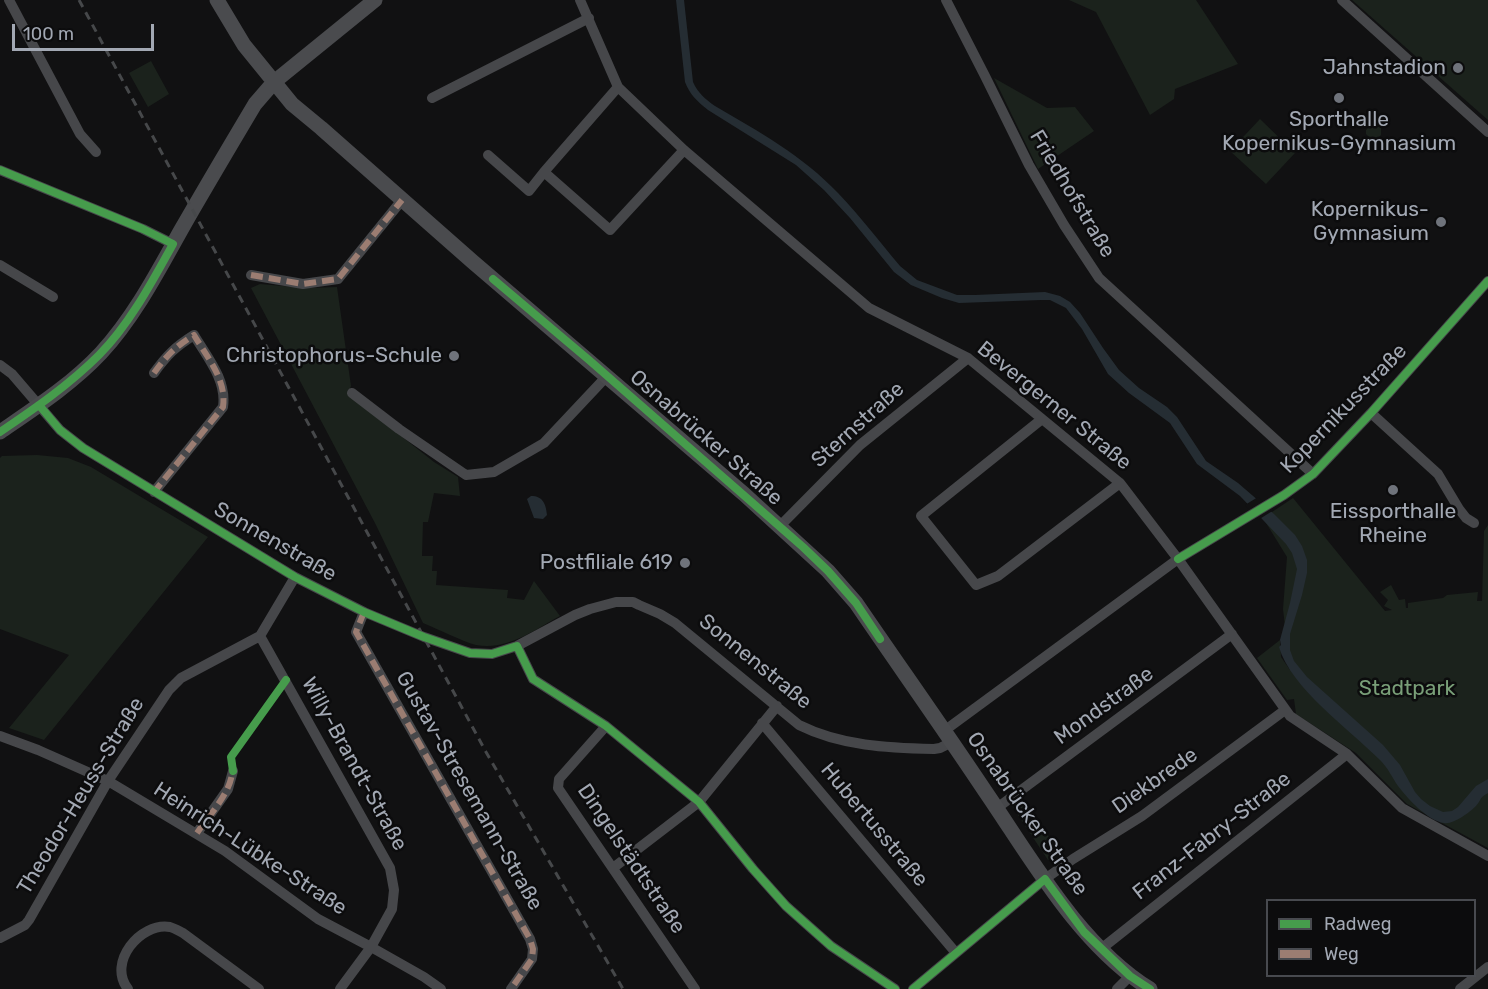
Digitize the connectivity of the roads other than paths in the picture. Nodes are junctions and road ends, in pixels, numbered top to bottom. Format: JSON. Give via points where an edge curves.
{"nodes":[{"id":1,"x":9,"y":0,"type":"edge"},
{"id":2,"x":217,"y":0,"type":"edge"},
{"id":3,"x":375,"y":0,"type":"edge"},
{"id":4,"x":580,"y":0,"type":"edge"},
{"id":5,"x":946,"y":0,"type":"edge"},
{"id":6,"x":1342,"y":0,"type":"edge"},
{"id":7,"x":589,"y":18,"type":"junction"},
{"id":8,"x":274,"y":82,"type":"junction"},
{"id":9,"x":618,"y":87,"type":"junction"},
{"id":10,"x":432,"y":98,"type":"dead end"},
{"id":11,"x":1488,"y":132,"type":"edge"},
{"id":12,"x":684,"y":150,"type":"junction"},
{"id":13,"x":96,"y":152,"type":"dead end"},
{"id":14,"x":488,"y":155,"type":"dead end"},
{"id":15,"x":0,"y":170,"type":"edge"},
{"id":16,"x":544,"y":172,"type":"junction"},
{"id":17,"x":402,"y":200,"type":"junction"},
{"id":18,"x":173,"y":244,"type":"junction"},
{"id":19,"x":0,"y":265,"type":"edge"},
{"id":20,"x":251,"y":274,"type":"dead end"},
{"id":21,"x":1488,"y":281,"type":"edge"},
{"id":22,"x":52,"y":297,"type":"dead end"},
{"id":23,"x":968,"y":358,"type":"junction"},
{"id":24,"x":0,"y":365,"type":"edge"},
{"id":25,"x":154,"y":373,"type":"dead end"},
{"id":26,"x":607,"y":376,"type":"junction"},
{"id":27,"x":352,"y":393,"type":"dead end"},
{"id":28,"x":39,"y":405,"type":"junction"},
{"id":29,"x":1371,"y":413,"type":"junction"},
{"id":30,"x":1042,"y":419,"type":"junction"},
{"id":31,"x":0,"y":432,"type":"edge"},
{"id":32,"x":1313,"y":474,"type":"junction"},
{"id":33,"x":1120,"y":483,"type":"junction"},
{"id":34,"x":154,"y":492,"type":"junction"},
{"id":35,"x":1474,"y":523,"type":"dead end"},
{"id":36,"x":779,"y":526,"type":"junction"},
{"id":37,"x":1178,"y":559,"type":"junction"},
{"id":38,"x":295,"y":577,"type":"junction"},
{"id":39,"x":364,"y":612,"type":"junction"},
{"id":40,"x":1232,"y":634,"type":"junction"},
{"id":41,"x":260,"y":636,"type":"junction"},
{"id":42,"x":517,"y":646,"type":"junction"},
{"id":43,"x":777,"y":706,"type":"junction"},
{"id":44,"x":1285,"y":710,"type":"junction"},
{"id":45,"x":762,"y":723,"type":"junction"},
{"id":46,"x":606,"y":726,"type":"junction"},
{"id":47,"x":0,"y":736,"type":"edge"},
{"id":48,"x":948,"y":736,"type":"junction"},
{"id":49,"x":1347,"y":754,"type":"junction"},
{"id":50,"x":233,"y":771,"type":"dead end"},
{"id":51,"x":108,"y":781,"type":"junction"},
{"id":52,"x":699,"y":802,"type":"junction"},
{"id":53,"x":998,"y":808,"type":"junction"},
{"id":54,"x":197,"y":833,"type":"junction"},
{"id":55,"x":1488,"y":856,"type":"edge"},
{"id":56,"x":613,"y":868,"type":"junction"},
{"id":57,"x":1045,"y":879,"type":"junction"},
{"id":58,"x":0,"y":938,"type":"edge"},
{"id":59,"x":371,"y":947,"type":"junction"},
{"id":60,"x":1101,"y":949,"type":"junction"},
{"id":61,"x":957,"y":953,"type":"junction"},
{"id":62,"x":1488,"y":967,"type":"edge"},
{"id":63,"x":1130,"y":976,"type":"junction"},
{"id":64,"x":1476,"y":976,"type":"edge"},
{"id":65,"x":1475,"y":977,"type":"edge"},
{"id":66,"x":128,"y":989,"type":"edge"},
{"id":67,"x":260,"y":989,"type":"edge"},
{"id":68,"x":340,"y":989,"type":"edge"},
{"id":69,"x":441,"y":989,"type":"edge"},
{"id":70,"x":511,"y":989,"type":"edge"},
{"id":71,"x":695,"y":989,"type":"edge"},
{"id":72,"x":895,"y":989,"type":"edge"},
{"id":73,"x":913,"y":989,"type":"edge"},
{"id":74,"x":1116,"y":989,"type":"edge"},
{"id":75,"x":1150,"y":989,"type":"edge"},
{"id":76,"x":1460,"y":989,"type":"edge"}],
"edges":[{"from":1,"to":13,"type":"street","via":[[80,134]]},
{"from":2,"to":8,"type":"main road","name":"Osnabrücker Straße","via":[[244,45]]},
{"from":3,"to":8,"type":"main road"},
{"from":4,"to":7,"type":"street","name":"Bevergerner Straße"},
{"from":5,"to":32,"type":"street","name":"Friedhofstraße","via":[[1029,165],[1099,278]]},
{"from":6,"to":11,"type":"street"},
{"from":7,"to":9,"type":"street","name":"Bevergerner Straße"},
{"from":7,"to":10,"type":"street"},
{"from":8,"to":17,"type":"main road","name":"Osnabrücker Straße","via":[[292,104]]},
{"from":8,"to":18,"type":"main road","via":[[255,104]]},
{"from":9,"to":12,"type":"street","name":"Bevergerner Straße"},
{"from":9,"to":16,"type":"street"},
{"from":12,"to":16,"type":"street","via":[[610,230]]},
{"from":12,"to":23,"type":"street","name":"Bevergerner Straße","via":[[869,308]]},
{"from":14,"to":16,"type":"street","via":[[529,191]]},
{"from":15,"to":18,"type":"street"},
{"from":17,"to":20,"type":"street","via":[[338,279],[303,284]]},
{"from":17,"to":26,"type":"main road","name":"Osnabrücker Straße"},
{"from":18,"to":28,"type":"main road","via":[[120,331],[79,374]]},
{"from":19,"to":22,"type":"street"},
{"from":21,"to":29,"type":"street","name":"Kopernikusstraße"},
{"from":23,"to":30,"type":"street","name":"Bevergerner Straße"},
{"from":23,"to":36,"type":"street","name":"Sternstraße","via":[[860,445]]},
{"from":24,"to":28,"type":"street","name":"Sonnenstraße"},
{"from":25,"to":34,"type":"street","via":[[178,345],[194,335],[215,369],[225,396],[223,407]]},
{"from":26,"to":27,"type":"street","via":[[544,443],[494,472],[466,475]]},
{"from":26,"to":36,"type":"main road","name":"Osnabrücker Straße"},
{"from":28,"to":31,"type":"main road"},
{"from":28,"to":34,"type":"street","name":"Sonnenstraße","via":[[60,430],[83,448]]},
{"from":29,"to":32,"type":"street","name":"Kopernikusstraße"},
{"from":29,"to":35,"type":"street","name":"Kopernikusstraße","via":[[1438,474],[1459,509]]},
{"from":30,"to":33,"type":"street","name":"Bevergerner Straße"},
{"from":30,"to":33,"type":"street","via":[[921,516],[976,585],[998,576]]},
{"from":32,"to":37,"type":"street","name":"Kopernikusstraße"},
{"from":33,"to":37,"type":"street","name":"Bevergerner Straße"},
{"from":34,"to":38,"type":"street","name":"Sonnenstraße"},
{"from":36,"to":48,"type":"main road","name":"Osnabrücker Straße","via":[[856,603]]},
{"from":37,"to":40,"type":"street","name":"Bevergerner Straße"},
{"from":37,"to":48,"type":"street","name":"Kopernikusstraße"},
{"from":38,"to":39,"type":"street","name":"Sonnenstraße"},
{"from":38,"to":41,"type":"street"},
{"from":39,"to":42,"type":"street","name":"Sonnenstraße","via":[[470,653],[492,654]]},
{"from":39,"to":70,"type":"street","name":"Gustav-Stresemann-Straße","via":[[356,632],[531,939],[532,959]]},
{"from":40,"to":44,"type":"street","name":"Bevergerner Straße"},
{"from":40,"to":53,"type":"street","name":"Mondstraße"},
{"from":41,"to":51,"type":"street","name":"Theodor-Heuss-Straße","via":[[181,678]]},
{"from":41,"to":59,"type":"street","name":"Willy-Brandt-Straße","via":[[390,868],[392,909]]},
{"from":42,"to":43,"type":"street","name":"Sonnenstraße","via":[[590,609],[633,602],[675,623]]},
{"from":42,"to":46,"type":"street","via":[[533,679]]},
{"from":43,"to":45,"type":"street"},
{"from":43,"to":48,"type":"street","name":"Sonnenstraße","via":[[813,732],[879,747],[940,748]]},
{"from":44,"to":49,"type":"street","name":"Bevergerner Straße"},
{"from":44,"to":57,"type":"street","name":"Diekbrede","via":[[1142,816]]},
{"from":45,"to":52,"type":"street"},
{"from":45,"to":61,"type":"street","name":"Hubertusstraße"},
{"from":46,"to":52,"type":"street"},
{"from":46,"to":56,"type":"street","name":"Dingelstädtstraße","via":[[559,780],[558,788]]},
{"from":47,"to":51,"type":"street","name":"Heinrich-Lübke-Straße"},
{"from":48,"to":53,"type":"main road","name":"Osnabrücker Straße"},
{"from":49,"to":55,"type":"street","name":"Bevergerner Straße","via":[[1402,808]]},
{"from":49,"to":60,"type":"street","name":"Franz-Fabry-Straße"},
{"from":50,"to":54,"type":"street","via":[[228,789]]},
{"from":51,"to":54,"type":"street","name":"Heinrich-Lübke-Straße"},
{"from":51,"to":58,"type":"street","name":"Theodor-Heuss-Straße","via":[[29,920]]},
{"from":52,"to":56,"type":"street"},
{"from":52,"to":72,"type":"street","via":[[786,906],[831,946]]},
{"from":53,"to":57,"type":"main road","name":"Osnabrücker Straße"},
{"from":54,"to":59,"type":"street","name":"Heinrich-Lübke-Straße","via":[[318,919]]},
{"from":56,"to":71,"type":"street","name":"Dingelstädtstraße"},
{"from":57,"to":60,"type":"main road","name":"Osnabrücker Straße"},
{"from":57,"to":61,"type":"street","name":"Diekbrede"},
{"from":59,"to":68,"type":"street","name":"Willy-Brandt-Straße"},
{"from":59,"to":69,"type":"street","name":"Heinrich-Lübke-Straße"},
{"from":60,"to":63,"type":"main road","name":"Osnabrücker Straße"},
{"from":61,"to":73,"type":"street","name":"Diekbrede"},
{"from":62,"to":64,"type":"street"},
{"from":63,"to":74,"type":"street"},
{"from":63,"to":75,"type":"main road","name":"Osnabrücker Straße"},
{"from":65,"to":76,"type":"street"},
{"from":66,"to":67,"type":"street","via":[[122,966],[126,951],[152,928],[170,927]]}]}
